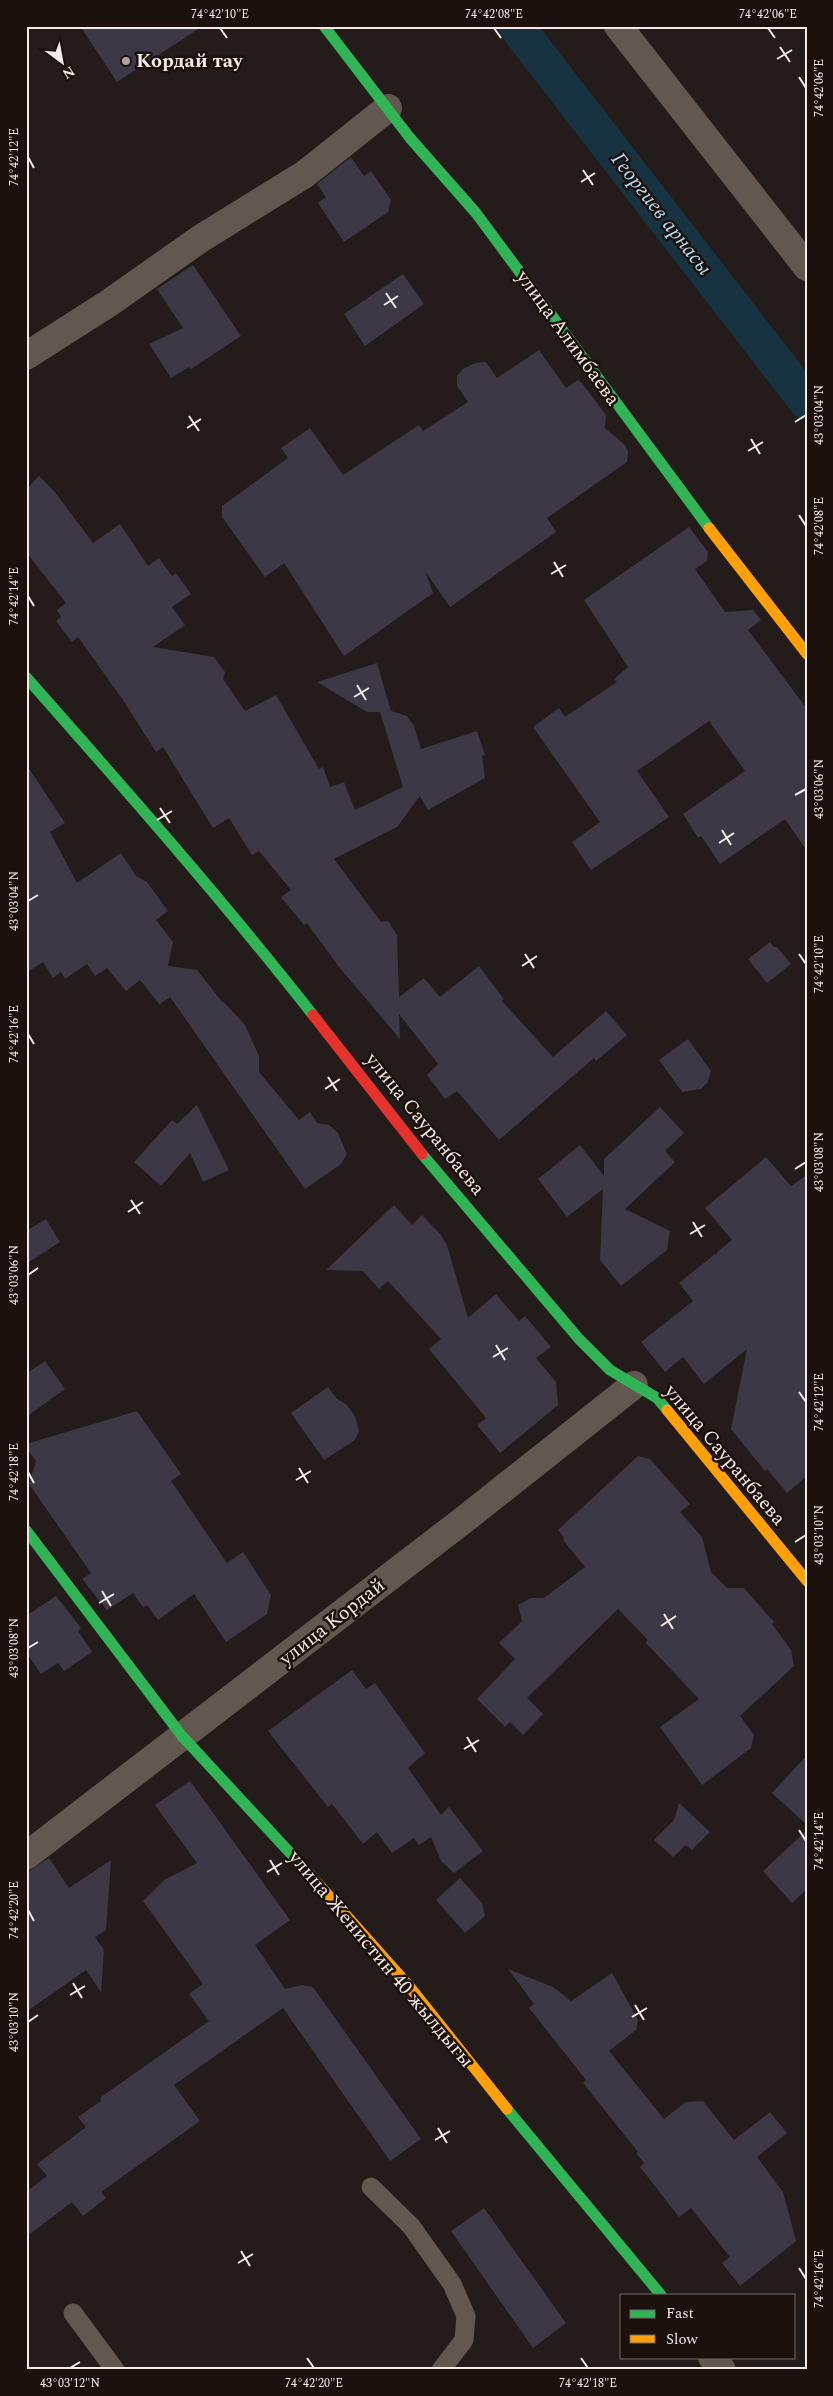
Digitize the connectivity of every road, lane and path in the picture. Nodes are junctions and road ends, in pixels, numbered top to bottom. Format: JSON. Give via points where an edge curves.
{"nodes":[{"id":1,"x":324,"y":26,"type":"edge"},
{"id":2,"x":618,"y":26,"type":"edge"},
{"id":3,"x":388,"y":108,"type":"junction"},
{"id":4,"x":807,"y":267,"type":"edge"},
{"id":5,"x":26,"y":356,"type":"edge"},
{"id":6,"x":807,"y":654,"type":"edge"},
{"id":7,"x":26,"y":677,"type":"edge"},
{"id":8,"x":634,"y":1385,"type":"junction"},
{"id":9,"x":26,"y":1530,"type":"edge"},
{"id":10,"x":807,"y":1581,"type":"edge"},
{"id":11,"x":182,"y":1736,"type":"junction"},
{"id":12,"x":26,"y":1856,"type":"edge"},
{"id":13,"x":371,"y":2188,"type":"dead end"},
{"id":14,"x":660,"y":2294,"type":"edge"},
{"id":15,"x":73,"y":2313,"type":"dead end"},
{"id":16,"x":713,"y":2358,"type":"edge"},
{"id":17,"x":115,"y":2370,"type":"edge"},
{"id":18,"x":441,"y":2370,"type":"edge"},
{"id":19,"x":722,"y":2370,"type":"edge"}],
"edges":[{"from":1,"to":3,"type":"street","name":"улица Алимбаева"},
{"from":2,"to":4,"type":"street"},
{"from":3,"to":5,"type":"street","via":[[306,174]]},
{"from":3,"to":6,"type":"street","name":"улица Алимбаева","via":[[476,213],[717,539]]},
{"from":7,"to":8,"type":"street","name":"улица Сауранбаева","via":[[158,826],[244,929],[432,1167],[579,1339],[610,1370]]},
{"from":8,"to":10,"type":"street","name":"улица Сауранбаева","via":[[657,1398]]},
{"from":8,"to":11,"type":"street","name":"улица Кордай"},
{"from":9,"to":11,"type":"street","name":"улица Женистин 40 жылдыгы"},
{"from":11,"to":12,"type":"street","name":"улица Кордай"},
{"from":11,"to":14,"type":"street","name":"улица Женистин 40 жылдыгы","via":[[409,1986]]},
{"from":13,"to":18,"type":"lane","via":[[411,2226],[452,2284],[466,2316],[464,2340]]},
{"from":15,"to":17,"type":"lane"},
{"from":16,"to":19,"type":"street"}]}
